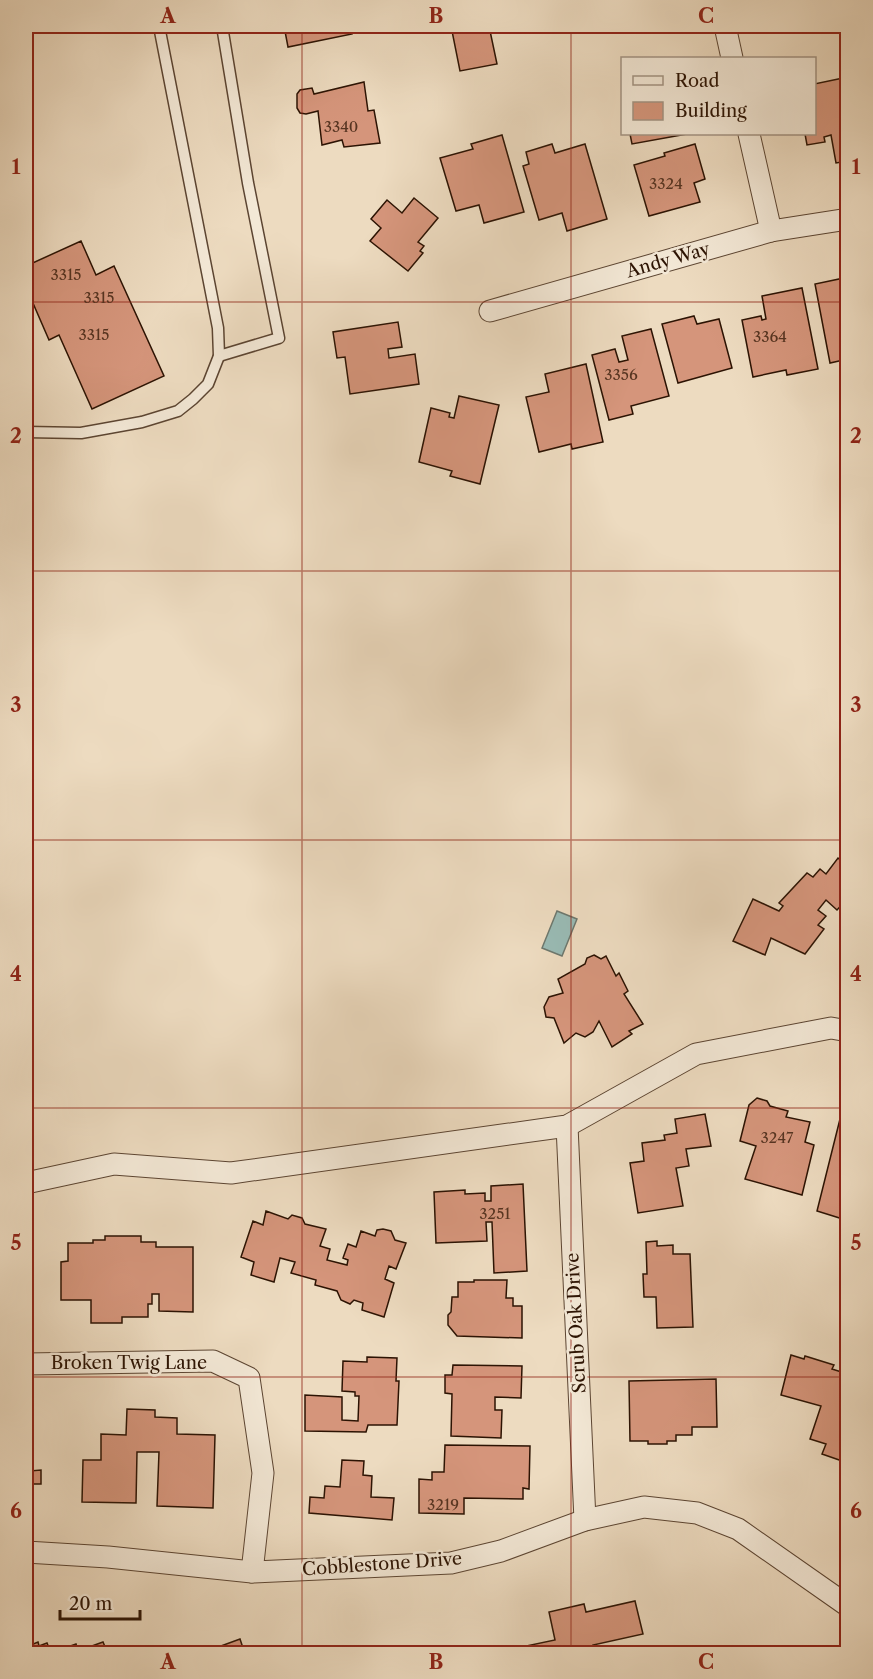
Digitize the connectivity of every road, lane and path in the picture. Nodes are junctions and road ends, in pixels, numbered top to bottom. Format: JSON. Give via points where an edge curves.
{"nodes":[{"id":1,"x":159,"y":26,"type":"edge"},
{"id":2,"x":222,"y":26,"type":"edge"},
{"id":3,"x":725,"y":26,"type":"edge"},
{"id":4,"x":732,"y":57,"type":"edge"},
{"id":5,"x":749,"y":135,"type":"edge"},
{"id":6,"x":848,"y":219,"type":"edge"},
{"id":7,"x":771,"y":231,"type":"junction"},
{"id":8,"x":490,"y":310,"type":"dead end"},
{"id":9,"x":219,"y":356,"type":"junction"},
{"id":10,"x":26,"y":432,"type":"edge"},
{"id":11,"x":848,"y":1031,"type":"edge"},
{"id":12,"x":567,"y":1126,"type":"junction"},
{"id":13,"x":26,"y":1184,"type":"edge"},
{"id":14,"x":26,"y":1364,"type":"edge"},
{"id":15,"x":585,"y":1520,"type":"junction"},
{"id":16,"x":26,"y":1552,"type":"edge"},
{"id":17,"x":252,"y":1572,"type":"junction"},
{"id":18,"x":848,"y":1606,"type":"edge"}],
"edges":[{"from":1,"to":9,"type":"lane","via":[[218,328]]},
{"from":2,"to":9,"type":"lane","via":[[279,338]]},
{"from":3,"to":4,"type":"street"},
{"from":5,"to":7,"type":"street"},
{"from":6,"to":7,"type":"street","name":"Andy Way"},
{"from":7,"to":8,"type":"street","name":"Andy Way"},
{"from":9,"to":10,"type":"lane","via":[[208,384],[178,411],[81,433]]},
{"from":11,"to":12,"type":"street","via":[[831,1028],[696,1054]]},
{"from":12,"to":13,"type":"street","via":[[231,1173],[114,1164]]},
{"from":12,"to":15,"type":"street","name":"Scrub Oak Drive"},
{"from":14,"to":17,"type":"street","name":"Broken Twig Lane","via":[[213,1361],[249,1378],[263,1473]]},
{"from":15,"to":17,"type":"street","name":"Cobblestone Drive","via":[[501,1551],[451,1563]]},
{"from":15,"to":18,"type":"street","name":"Cobblestone Drive","via":[[644,1507],[697,1513],[738,1529]]},
{"from":16,"to":17,"type":"street","name":"Cobblestone Drive"}]}
